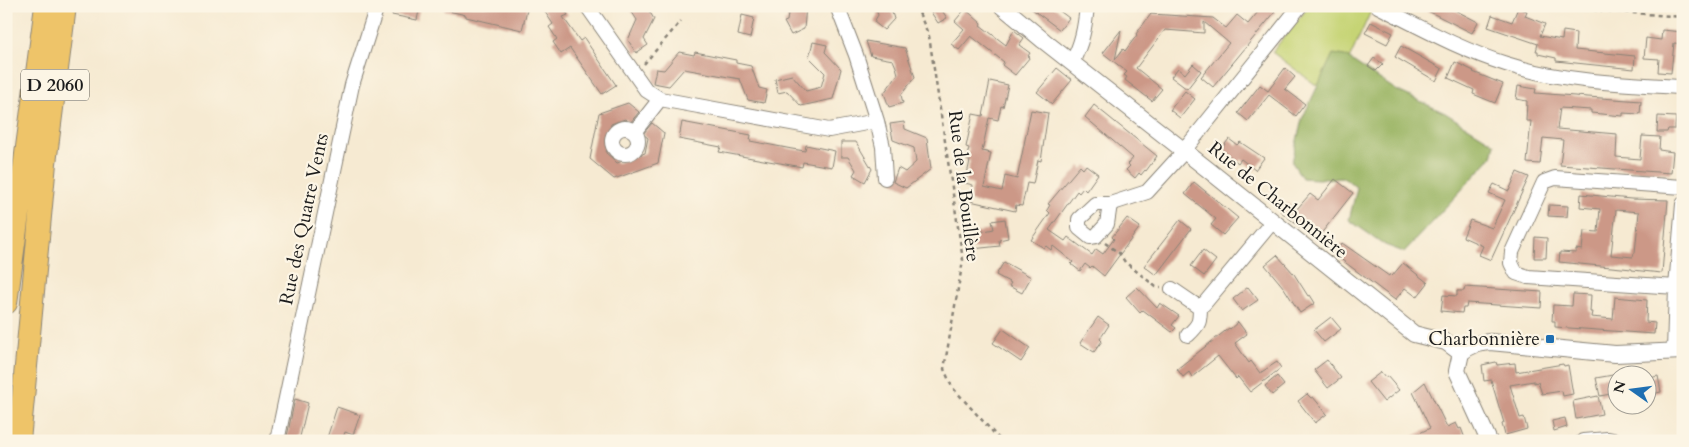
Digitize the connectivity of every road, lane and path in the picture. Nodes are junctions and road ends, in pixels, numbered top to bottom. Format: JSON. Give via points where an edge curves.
{"nodes":[{"id":1,"x":46,"y":6,"type":"edge"},
{"id":2,"x":66,"y":6,"type":"edge"},
{"id":3,"x":376,"y":6,"type":"edge"},
{"id":4,"x":587,"y":6,"type":"edge"},
{"id":5,"x":837,"y":6,"type":"edge"},
{"id":6,"x":916,"y":6,"type":"edge"},
{"id":7,"x":1002,"y":6,"type":"edge"},
{"id":8,"x":1087,"y":6,"type":"edge"},
{"id":9,"x":1300,"y":6,"type":"edge"},
{"id":10,"x":1378,"y":6,"type":"edge"},
{"id":11,"x":1545,"y":6,"type":"edge"},
{"id":12,"x":1683,"y":17,"type":"edge"},
{"id":13,"x":681,"y":21,"type":"dead end"},
{"id":14,"x":1072,"y":62,"type":"junction"},
{"id":15,"x":634,"y":74,"type":"junction"},
{"id":16,"x":1683,"y":87,"type":"edge"},
{"id":17,"x":660,"y":99,"type":"junction"},
{"id":18,"x":877,"y":121,"type":"junction"},
{"id":19,"x":635,"y":131,"type":"dead end"},
{"id":20,"x":1184,"y":151,"type":"junction"},
{"id":21,"x":45,"y":163,"type":"junction"},
{"id":22,"x":885,"y":178,"type":"dead end"},
{"id":23,"x":1683,"y":187,"type":"edge"},
{"id":24,"x":1110,"y":204,"type":"junction"},
{"id":25,"x":1683,"y":204,"type":"edge"},
{"id":26,"x":1273,"y":221,"type":"junction"},
{"id":27,"x":1096,"y":236,"type":"junction"},
{"id":28,"x":1676,"y":287,"type":"junction"},
{"id":29,"x":1172,"y":289,"type":"joint"},
{"id":30,"x":6,"y":303,"type":"edge"},
{"id":31,"x":1200,"y":305,"type":"junction"},
{"id":32,"x":1188,"y":335,"type":"dead end"},
{"id":33,"x":1678,"y":351,"type":"edge"},
{"id":34,"x":1461,"y":353,"type":"junction"},
{"id":35,"x":7,"y":441,"type":"edge"},
{"id":36,"x":19,"y":441,"type":"edge"},
{"id":37,"x":277,"y":441,"type":"edge"},
{"id":38,"x":1001,"y":441,"type":"edge"},
{"id":39,"x":1489,"y":441,"type":"edge"},
{"id":40,"x":1583,"y":441,"type":"edge"},
{"id":41,"x":1617,"y":441,"type":"edge"}],
"edges":[{"from":1,"to":30,"type":"highway","number":"D 2060"},
{"from":2,"to":21,"type":"highway","number":"D 2060"},
{"from":3,"to":37,"type":"street","name":"Rue des Quatre Vents","via":[[352,85]]},
{"from":4,"to":15,"type":"street"},
{"from":5,"to":18,"type":"street"},
{"from":6,"to":38,"type":"path","name":"Rue de la Bouillère","via":[[929,36],[963,260],[944,369],[952,387]]},
{"from":7,"to":14,"type":"street","name":"Rue de Charbonnière"},
{"from":8,"to":14,"type":"street","via":[[1080,49]]},
{"from":9,"to":20,"type":"street"},
{"from":10,"to":16,"type":"street","via":[[1458,46],[1506,64],[1549,75],[1605,83]]},
{"from":11,"to":12,"type":"path"},
{"from":13,"to":15,"type":"path"},
{"from":14,"to":20,"type":"street","name":"Rue de Charbonnière"},
{"from":15,"to":17,"type":"street","via":[[646,90]]},
{"from":17,"to":18,"type":"street","via":[[829,130]]},
{"from":17,"to":19,"type":"street"},
{"from":18,"to":22,"type":"street"},
{"from":20,"to":24,"type":"street","via":[[1147,192]]},
{"from":20,"to":26,"type":"street","name":"Rue de Charbonnière"},
{"from":21,"to":35,"type":"highway","number":"D 2060"},
{"from":21,"to":36,"type":"highway"},
{"from":23,"to":28,"type":"street","via":[[1555,178],[1544,182],[1512,252],[1511,263],[1516,273],[1528,277]]},
{"from":24,"to":27,"type":"street","via":[[1107,224]]},
{"from":24,"to":27,"type":"street","via":[[1095,204],[1079,218],[1080,228],[1090,237]]},
{"from":25,"to":28,"type":"street"},
{"from":26,"to":31,"type":"street"},
{"from":26,"to":34,"type":"street","name":"Rue de Charbonnière","via":[[1414,334],[1437,338]]},
{"from":27,"to":29,"type":"path","via":[[1156,287]]},
{"from":28,"to":33,"type":"street"},
{"from":29,"to":31,"type":"street"},
{"from":31,"to":32,"type":"street","via":[[1198,326]]},
{"from":33,"to":34,"type":"street","via":[[1615,354],[1490,342],[1473,344]]},
{"from":34,"to":39,"type":"street","via":[[1457,371]]},
{"from":40,"to":41,"type":"street"}]}
